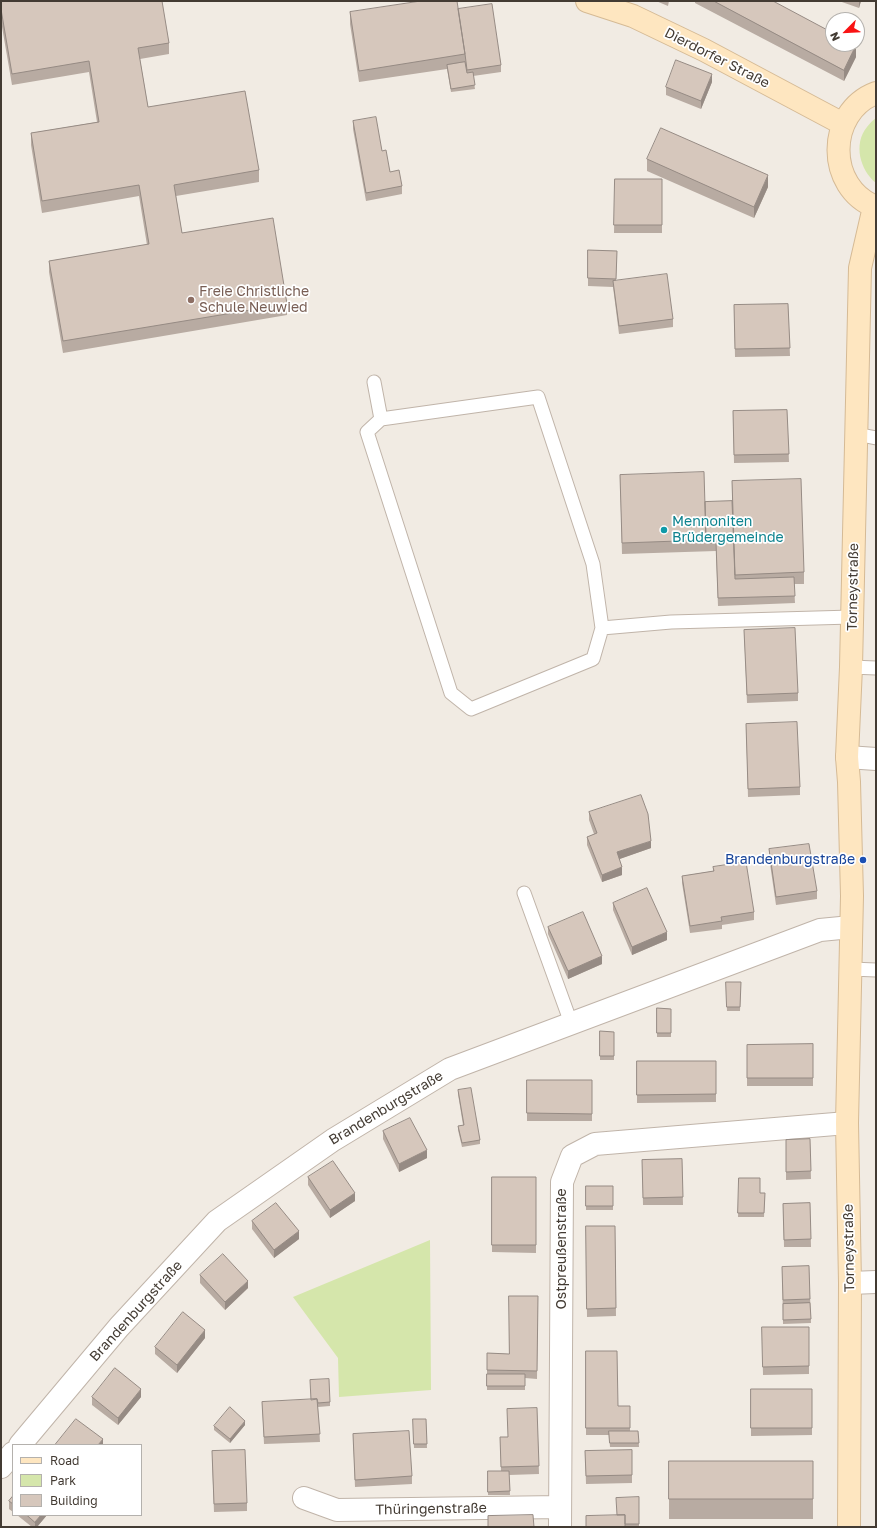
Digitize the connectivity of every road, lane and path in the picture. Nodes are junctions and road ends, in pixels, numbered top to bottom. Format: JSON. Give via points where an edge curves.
{"nodes":[{"id":1,"x":587,"y":1,"type":"edge"},
{"id":2,"x":876,"y":93,"type":"edge"},
{"id":3,"x":843,"y":124,"type":"junction"},
{"id":4,"x":875,"y":207,"type":"edge"},
{"id":5,"x":374,"y":382,"type":"dead end"},
{"id":6,"x":381,"y":419,"type":"junction"},
{"id":7,"x":866,"y":436,"type":"edge"},
{"id":8,"x":852,"y":617,"type":"junction"},
{"id":9,"x":602,"y":628,"type":"junction"},
{"id":10,"x":851,"y":667,"type":"junction"},
{"id":11,"x":876,"y":668,"type":"edge"},
{"id":12,"x":847,"y":757,"type":"junction"},
{"id":13,"x":876,"y":759,"type":"edge"},
{"id":14,"x":524,"y":893,"type":"dead end"},
{"id":15,"x":851,"y":927,"type":"junction"},
{"id":16,"x":851,"y":969,"type":"junction"},
{"id":17,"x":876,"y":970,"type":"edge"},
{"id":18,"x":571,"y":1023,"type":"junction"},
{"id":19,"x":847,"y":1123,"type":"junction"},
{"id":20,"x":876,"y":1282,"type":"edge"},
{"id":21,"x":850,"y":1283,"type":"junction"},
{"id":22,"x":21,"y":1444,"type":"edge"},
{"id":23,"x":12,"y":1454,"type":"edge"},
{"id":24,"x":1,"y":1467,"type":"edge"},
{"id":25,"x":304,"y":1498,"type":"dead end"},
{"id":26,"x":560,"y":1517,"type":"edge"},
{"id":27,"x":849,"y":1527,"type":"edge"}],
"edges":[{"from":1,"to":3,"type":"street","name":"Dierdorfer Straße","via":[[633,16],[704,50]]},
{"from":2,"to":3,"type":"street","via":[[854,108]]},
{"from":3,"to":4,"type":"street","via":[[838,143],[838,163],[846,181],[858,196]]},
{"from":4,"to":7,"type":"street","name":"Torneystraße","via":[[860,268]]},
{"from":5,"to":6,"type":"lane"},
{"from":6,"to":9,"type":"lane","via":[[538,396],[593,564]]},
{"from":6,"to":9,"type":"lane","via":[[367,432],[451,693],[471,709],[593,659]]},
{"from":7,"to":8,"type":"street","name":"Torneystraße"},
{"from":8,"to":9,"type":"lane","via":[[671,622]]},
{"from":8,"to":10,"type":"street","name":"Torneystraße"},
{"from":10,"to":11,"type":"lane"},
{"from":10,"to":12,"type":"street","name":"Torneystraße"},
{"from":12,"to":13,"type":"street"},
{"from":12,"to":15,"type":"street","name":"Torneystraße"},
{"from":14,"to":18,"type":"lane"},
{"from":15,"to":16,"type":"street","name":"Torneystraße"},
{"from":15,"to":18,"type":"street","name":"Brandenburgstraße","via":[[820,930]]},
{"from":16,"to":17,"type":"lane"},
{"from":16,"to":19,"type":"street","name":"Torneystraße"},
{"from":18,"to":22,"type":"street","name":"Brandenburgstraße","via":[[450,1069],[333,1140],[217,1222],[119,1327]]},
{"from":19,"to":21,"type":"street","name":"Torneystraße"},
{"from":19,"to":26,"type":"street","name":"Ostpreußenstraße","via":[[595,1144],[572,1156],[562,1182]]},
{"from":20,"to":21,"type":"street"},
{"from":21,"to":27,"type":"street","name":"Torneystraße"},
{"from":23,"to":24,"type":"street"},
{"from":25,"to":26,"type":"street","name":"Thüringenstraße","via":[[337,1510]]}]}
